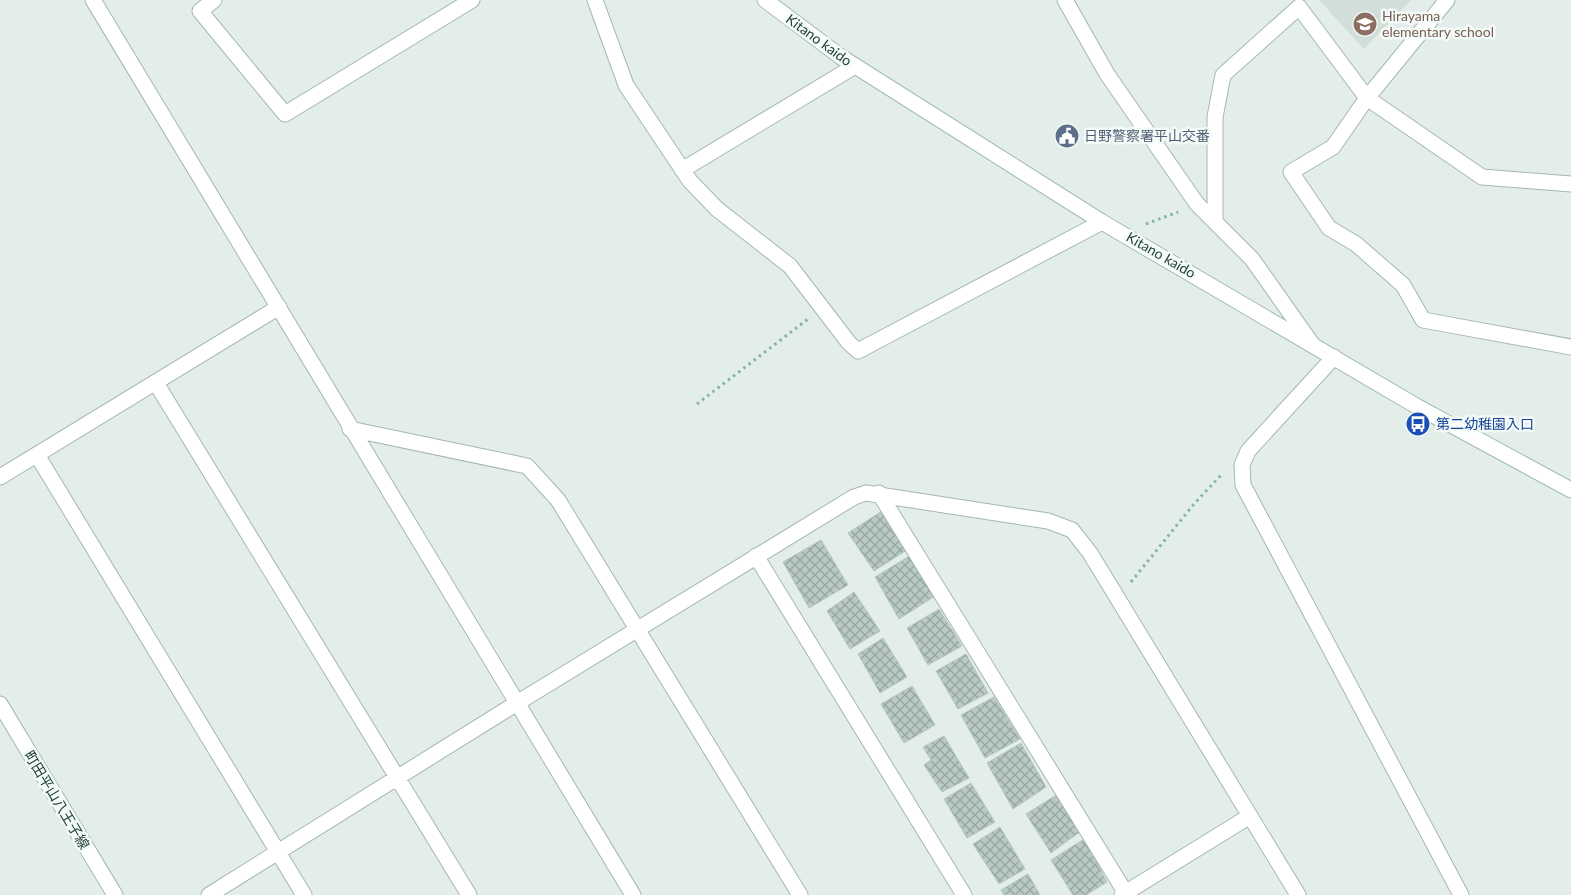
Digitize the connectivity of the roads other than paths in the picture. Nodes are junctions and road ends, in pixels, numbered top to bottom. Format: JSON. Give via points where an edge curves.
{"nodes":[{"id":1,"x":93,"y":0,"type":"edge"},
{"id":2,"x":214,"y":0,"type":"edge"},
{"id":3,"x":472,"y":0,"type":"edge"},
{"id":4,"x":595,"y":0,"type":"edge"},
{"id":5,"x":765,"y":0,"type":"edge"},
{"id":6,"x":1065,"y":0,"type":"edge"},
{"id":7,"x":1447,"y":0,"type":"edge"},
{"id":8,"x":856,"y":66,"type":"junction"},
{"id":9,"x":1367,"y":98,"type":"junction"},
{"id":10,"x":682,"y":170,"type":"junction"},
{"id":11,"x":1571,"y":184,"type":"edge"},
{"id":12,"x":1102,"y":222,"type":"junction"},
{"id":13,"x":1215,"y":222,"type":"junction"},
{"id":14,"x":279,"y":307,"type":"junction"},
{"id":15,"x":1312,"y":344,"type":"junction"},
{"id":16,"x":1571,"y":347,"type":"edge"},
{"id":17,"x":1334,"y":357,"type":"junction"},
{"id":18,"x":156,"y":383,"type":"junction"},
{"id":19,"x":350,"y":429,"type":"junction"},
{"id":20,"x":37,"y":455,"type":"junction"},
{"id":21,"x":0,"y":477,"type":"edge"},
{"id":22,"x":1571,"y":490,"type":"edge"},
{"id":23,"x":879,"y":493,"type":"junction"},
{"id":24,"x":756,"y":556,"type":"junction"},
{"id":25,"x":637,"y":629,"type":"junction"},
{"id":26,"x":516,"y":703,"type":"junction"},
{"id":27,"x":0,"y":704,"type":"edge"},
{"id":28,"x":397,"y":778,"type":"junction"},
{"id":29,"x":1250,"y":816,"type":"junction"},
{"id":30,"x":278,"y":852,"type":"junction"},
{"id":31,"x":1125,"y":894,"type":"edge"},
{"id":32,"x":115,"y":895,"type":"edge"},
{"id":33,"x":209,"y":895,"type":"edge"},
{"id":34,"x":304,"y":895,"type":"edge"},
{"id":35,"x":469,"y":895,"type":"edge"},
{"id":36,"x":633,"y":895,"type":"edge"},
{"id":37,"x":800,"y":895,"type":"edge"},
{"id":38,"x":964,"y":895,"type":"edge"},
{"id":39,"x":1298,"y":895,"type":"edge"},
{"id":40,"x":1461,"y":895,"type":"edge"}],
"edges":[{"from":1,"to":14,"type":"street"},
{"from":2,"to":3,"type":"street","via":[[200,11],[285,114]]},
{"from":4,"to":10,"type":"street","via":[[626,85]]},
{"from":5,"to":8,"type":"street","name":"Kitano kaido"},
{"from":6,"to":13,"type":"street","via":[[1106,74],[1197,204]]},
{"from":7,"to":9,"type":"street"},
{"from":8,"to":10,"type":"street"},
{"from":8,"to":12,"type":"street","name":"Kitano kaido"},
{"from":9,"to":11,"type":"street","via":[[1482,178]]},
{"from":9,"to":13,"type":"street","via":[[1299,7],[1223,75],[1215,117]]},
{"from":9,"to":16,"type":"street","via":[[1333,147],[1291,172],[1329,228],[1356,244],[1403,285],[1423,320]]},
{"from":10,"to":12,"type":"street","via":[[718,208],[790,266],[849,343],[858,350]]},
{"from":12,"to":15,"type":"street","name":"Kitano kaido"},
{"from":13,"to":15,"type":"street","via":[[1252,259]]},
{"from":14,"to":18,"type":"street"},
{"from":14,"to":19,"type":"street"},
{"from":15,"to":17,"type":"street","name":"Kitano kaido"},
{"from":17,"to":22,"type":"street","name":"Kitano kaido"},
{"from":17,"to":40,"type":"street","via":[[1248,451],[1242,465],[1243,485]]},
{"from":18,"to":20,"type":"street"},
{"from":18,"to":28,"type":"street"},
{"from":19,"to":25,"type":"street","via":[[527,466],[558,500]]},
{"from":19,"to":26,"type":"street"},
{"from":20,"to":21,"type":"street"},
{"from":20,"to":30,"type":"street"},
{"from":23,"to":24,"type":"street","via":[[854,497]]},
{"from":23,"to":29,"type":"street","via":[[1048,521],[1072,530],[1090,553]]},
{"from":23,"to":31,"type":"street"},
{"from":24,"to":25,"type":"street"},
{"from":24,"to":38,"type":"street"},
{"from":25,"to":26,"type":"street"},
{"from":25,"to":37,"type":"street"},
{"from":26,"to":28,"type":"street"},
{"from":26,"to":36,"type":"street"},
{"from":27,"to":32,"type":"street","name":"町田平山八王子線"},
{"from":28,"to":30,"type":"street"},
{"from":28,"to":35,"type":"street"},
{"from":29,"to":31,"type":"street"},
{"from":29,"to":39,"type":"street"},
{"from":30,"to":33,"type":"street"},
{"from":30,"to":34,"type":"street"}]}
